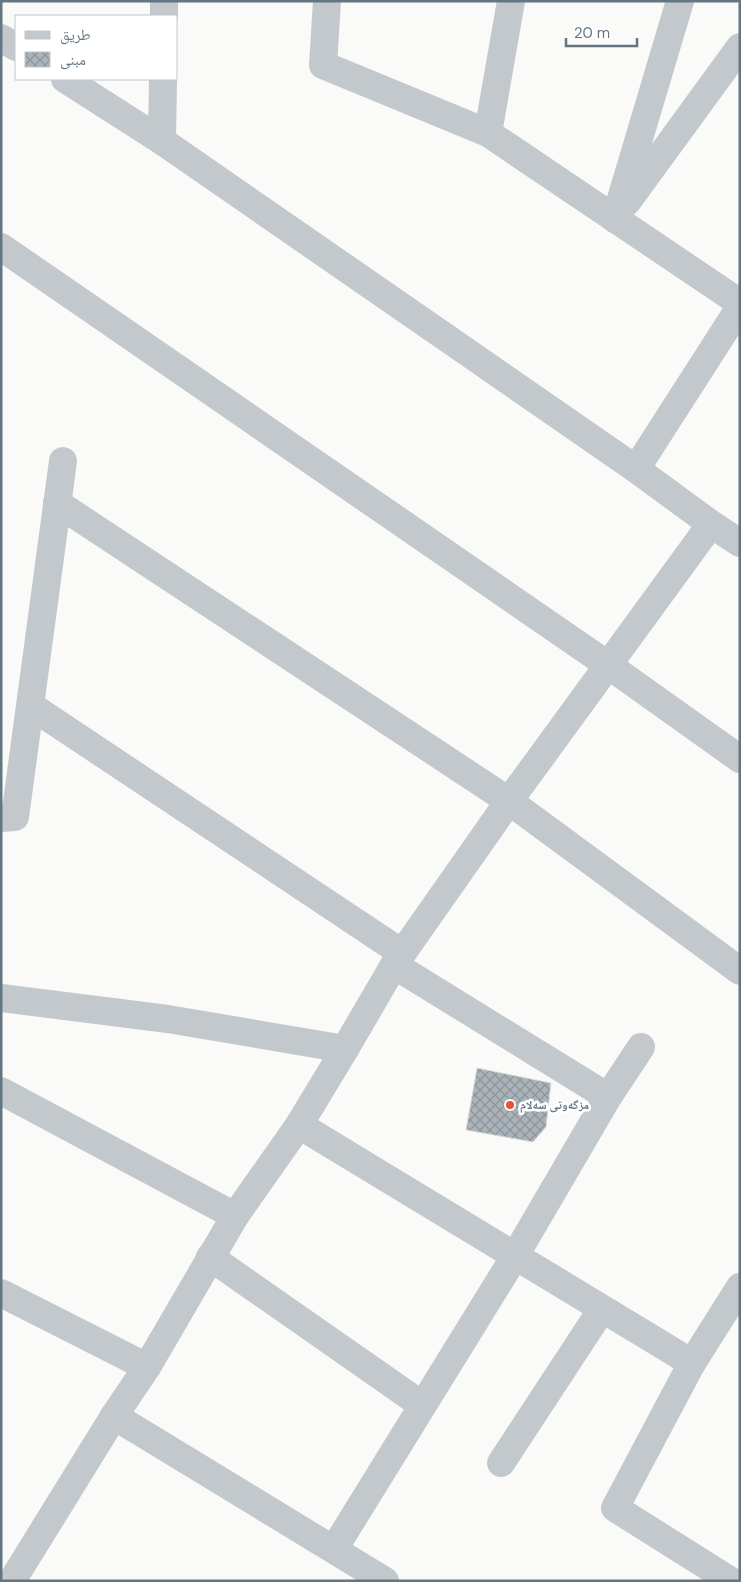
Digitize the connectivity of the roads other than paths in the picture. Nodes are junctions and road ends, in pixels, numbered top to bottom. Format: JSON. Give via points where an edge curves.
{"nodes":[{"id":1,"x":164,"y":1,"type":"edge"},
{"id":2,"x":327,"y":1,"type":"edge"},
{"id":3,"x":511,"y":1,"type":"edge"},
{"id":4,"x":680,"y":1,"type":"edge"},
{"id":5,"x":164,"y":15,"type":"edge"},
{"id":6,"x":1,"y":38,"type":"edge"},
{"id":7,"x":15,"y":46,"type":"edge"},
{"id":8,"x":740,"y":47,"type":"edge"},
{"id":9,"x":67,"y":80,"type":"edge"},
{"id":10,"x":163,"y":80,"type":"edge"},
{"id":11,"x":488,"y":133,"type":"junction"},
{"id":12,"x":162,"y":141,"type":"junction"},
{"id":13,"x":615,"y":219,"type":"junction"},
{"id":14,"x":1,"y":247,"type":"edge"},
{"id":15,"x":740,"y":303,"type":"edge"},
{"id":16,"x":740,"y":308,"type":"edge"},
{"id":17,"x":63,"y":461,"type":"dead end"},
{"id":18,"x":636,"y":469,"type":"junction"},
{"id":19,"x":58,"y":503,"type":"junction"},
{"id":20,"x":711,"y":524,"type":"junction"},
{"id":21,"x":740,"y":542,"type":"edge"},
{"id":22,"x":608,"y":665,"type":"junction"},
{"id":23,"x":31,"y":706,"type":"junction"},
{"id":24,"x":740,"y":759,"type":"edge"},
{"id":25,"x":509,"y":801,"type":"junction"},
{"id":26,"x":1,"y":818,"type":"edge"},
{"id":27,"x":398,"y":959,"type":"junction"},
{"id":28,"x":740,"y":971,"type":"edge"},
{"id":29,"x":1,"y":998,"type":"edge"},
{"id":30,"x":641,"y":1047,"type":"dead end"},
{"id":31,"x":345,"y":1049,"type":"junction"},
{"id":32,"x":1,"y":1091,"type":"edge"},
{"id":33,"x":608,"y":1097,"type":"junction"},
{"id":34,"x":299,"y":1125,"type":"junction"},
{"id":35,"x":235,"y":1216,"type":"junction"},
{"id":36,"x":515,"y":1256,"type":"junction"},
{"id":37,"x":210,"y":1257,"type":"junction"},
{"id":38,"x":740,"y":1287,"type":"edge"},
{"id":39,"x":1,"y":1293,"type":"edge"},
{"id":40,"x":602,"y":1309,"type":"junction"},
{"id":41,"x":692,"y":1363,"type":"junction"},
{"id":42,"x":146,"y":1368,"type":"junction"},
{"id":43,"x":422,"y":1405,"type":"junction"},
{"id":44,"x":114,"y":1416,"type":"junction"},
{"id":45,"x":501,"y":1463,"type":"dead end"},
{"id":46,"x":334,"y":1549,"type":"junction"},
{"id":47,"x":12,"y":1581,"type":"edge"},
{"id":48,"x":385,"y":1581,"type":"edge"},
{"id":49,"x":731,"y":1581,"type":"edge"}],
"edges":[{"from":1,"to":5,"type":"street"},
{"from":2,"to":11,"type":"street","via":[[323,65]]},
{"from":3,"to":11,"type":"street"},
{"from":4,"to":13,"type":"street"},
{"from":6,"to":7,"type":"street"},
{"from":8,"to":13,"type":"street"},
{"from":9,"to":12,"type":"street"},
{"from":10,"to":12,"type":"street"},
{"from":11,"to":13,"type":"street"},
{"from":12,"to":18,"type":"street"},
{"from":13,"to":15,"type":"street"},
{"from":14,"to":22,"type":"street"},
{"from":16,"to":18,"type":"street"},
{"from":17,"to":19,"type":"street"},
{"from":18,"to":20,"type":"street"},
{"from":19,"to":23,"type":"street"},
{"from":19,"to":25,"type":"street"},
{"from":20,"to":21,"type":"street"},
{"from":20,"to":22,"type":"street"},
{"from":22,"to":24,"type":"street"},
{"from":22,"to":25,"type":"street"},
{"from":23,"to":26,"type":"street","via":[[15,817]]},
{"from":23,"to":27,"type":"street"},
{"from":25,"to":27,"type":"street"},
{"from":25,"to":28,"type":"street"},
{"from":27,"to":31,"type":"street"},
{"from":27,"to":33,"type":"street"},
{"from":29,"to":31,"type":"street","via":[[168,1019]]},
{"from":30,"to":33,"type":"street"},
{"from":31,"to":34,"type":"street"},
{"from":32,"to":35,"type":"street"},
{"from":33,"to":36,"type":"street"},
{"from":34,"to":35,"type":"street"},
{"from":34,"to":36,"type":"street"},
{"from":35,"to":37,"type":"street"},
{"from":36,"to":40,"type":"street"},
{"from":36,"to":43,"type":"street"},
{"from":37,"to":42,"type":"street"},
{"from":37,"to":43,"type":"street"},
{"from":38,"to":41,"type":"street"},
{"from":39,"to":42,"type":"street"},
{"from":40,"to":41,"type":"street"},
{"from":40,"to":45,"type":"street"},
{"from":41,"to":49,"type":"street","via":[[614,1508]]},
{"from":42,"to":44,"type":"street"},
{"from":43,"to":46,"type":"street"},
{"from":44,"to":46,"type":"street"},
{"from":44,"to":47,"type":"street"},
{"from":46,"to":48,"type":"street"}]}
